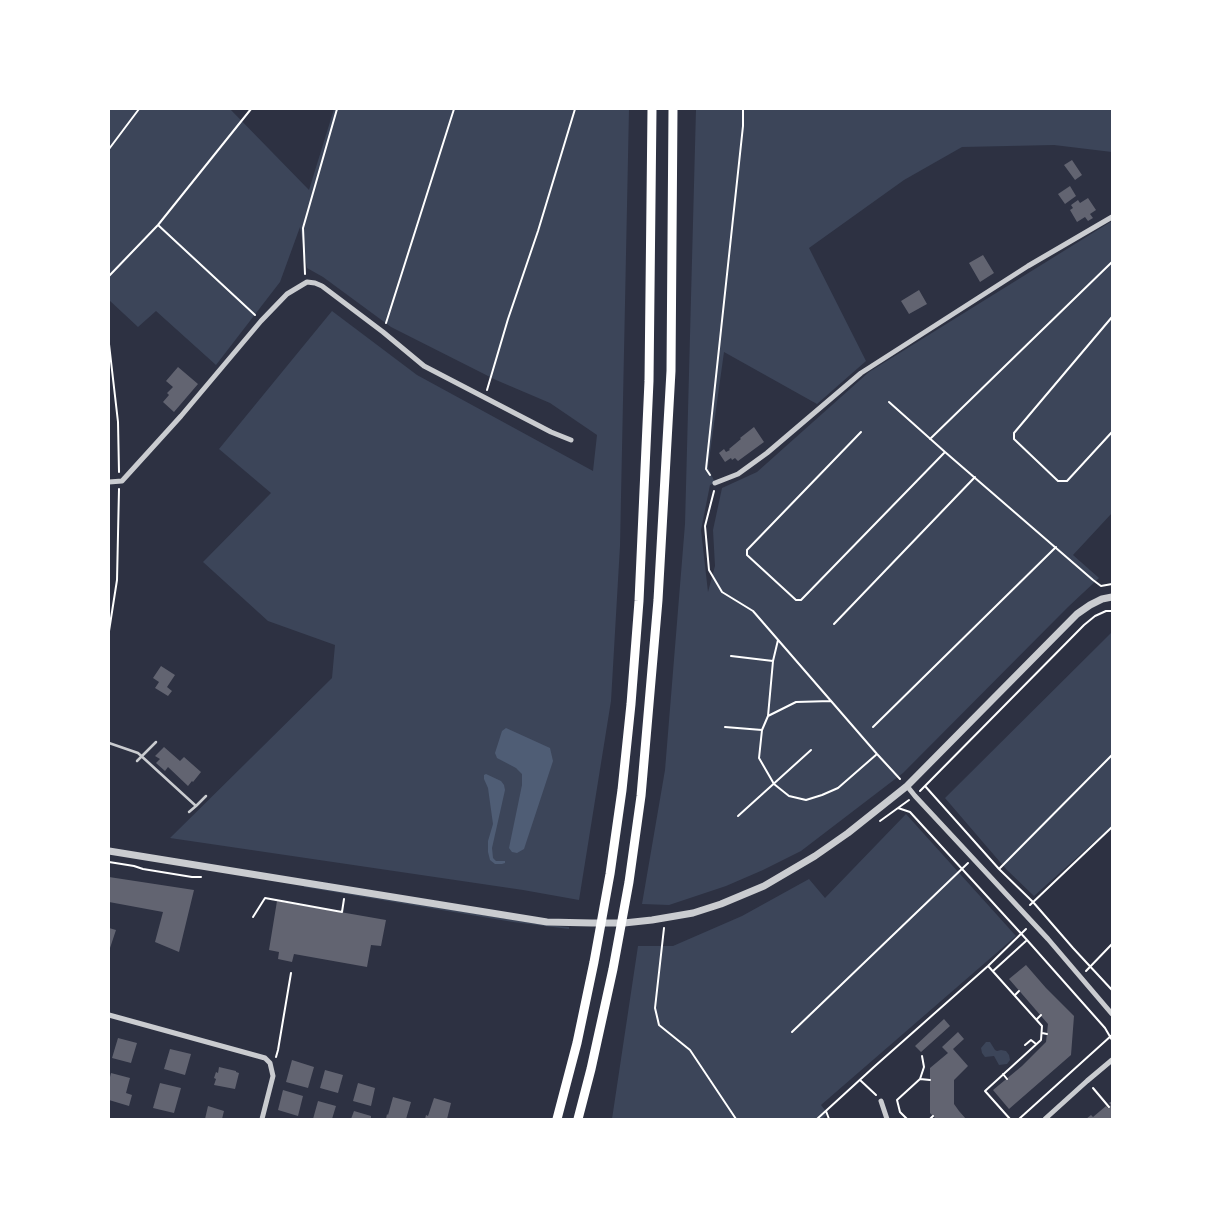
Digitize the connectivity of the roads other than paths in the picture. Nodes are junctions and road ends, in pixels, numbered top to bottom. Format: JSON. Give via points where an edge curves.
{"nodes":[{"id":1,"x":652,"y":109,"type":"edge"},
{"id":2,"x":673,"y":109,"type":"edge"},
{"id":3,"x":1112,"y":217,"type":"edge"},
{"id":4,"x":571,"y":440,"type":"dead end"},
{"id":5,"x":109,"y":482,"type":"edge"},
{"id":6,"x":715,"y":483,"type":"road end"},
{"id":7,"x":1112,"y":597,"type":"edge"},
{"id":8,"x":156,"y":742,"type":"dead end"},
{"id":9,"x":109,"y":743,"type":"edge"},
{"id":10,"x":142,"y":756,"type":"junction"},
{"id":11,"x":137,"y":761,"type":"dead end"},
{"id":12,"x":907,"y":786,"type":"junction"},
{"id":13,"x":206,"y":796,"type":"dead end"},
{"id":14,"x":196,"y":806,"type":"junction"},
{"id":15,"x":189,"y":812,"type":"dead end"},
{"id":16,"x":109,"y":851,"type":"edge"},
{"id":17,"x":1112,"y":1014,"type":"edge"},
{"id":18,"x":109,"y":1015,"type":"edge"},
{"id":19,"x":1112,"y":1060,"type":"edge"},
{"id":20,"x":881,"y":1100,"type":"road end"},
{"id":21,"x":264,"y":1119,"type":"edge"},
{"id":22,"x":557,"y":1119,"type":"edge"},
{"id":23,"x":578,"y":1119,"type":"edge"},
{"id":24,"x":887,"y":1119,"type":"edge"},
{"id":25,"x":1045,"y":1119,"type":"edge"}],
"edges":[{"from":1,"to":22,"type":"highway","via":[[649,381],[631,704],[610,874],[577,1043]]},
{"from":2,"to":23,"type":"highway","via":[[670,371],[658,600],[641,796],[613,969]]},
{"from":3,"to":6,"type":"street","via":[[1028,266],[861,373],[760,458],[738,474]]},
{"from":4,"to":5,"type":"street","via":[[424,366],[322,286],[307,282],[287,294],[261,321],[122,481]]},
{"from":7,"to":12,"type":"street","via":[[1102,599],[1077,614]]},
{"from":8,"to":10,"type":"lane"},
{"from":9,"to":10,"type":"lane"},
{"from":10,"to":11,"type":"lane"},
{"from":10,"to":14,"type":"lane"},
{"from":12,"to":16,"type":"street","via":[[816,856],[764,886],[693,913],[624,923],[548,922]]},
{"from":12,"to":17,"type":"street"},
{"from":13,"to":14,"type":"lane"},
{"from":14,"to":15,"type":"lane"},
{"from":18,"to":21,"type":"street","via":[[265,1058],[274,1076]]},
{"from":19,"to":25,"type":"street"},
{"from":20,"to":24,"type":"street"}]}
